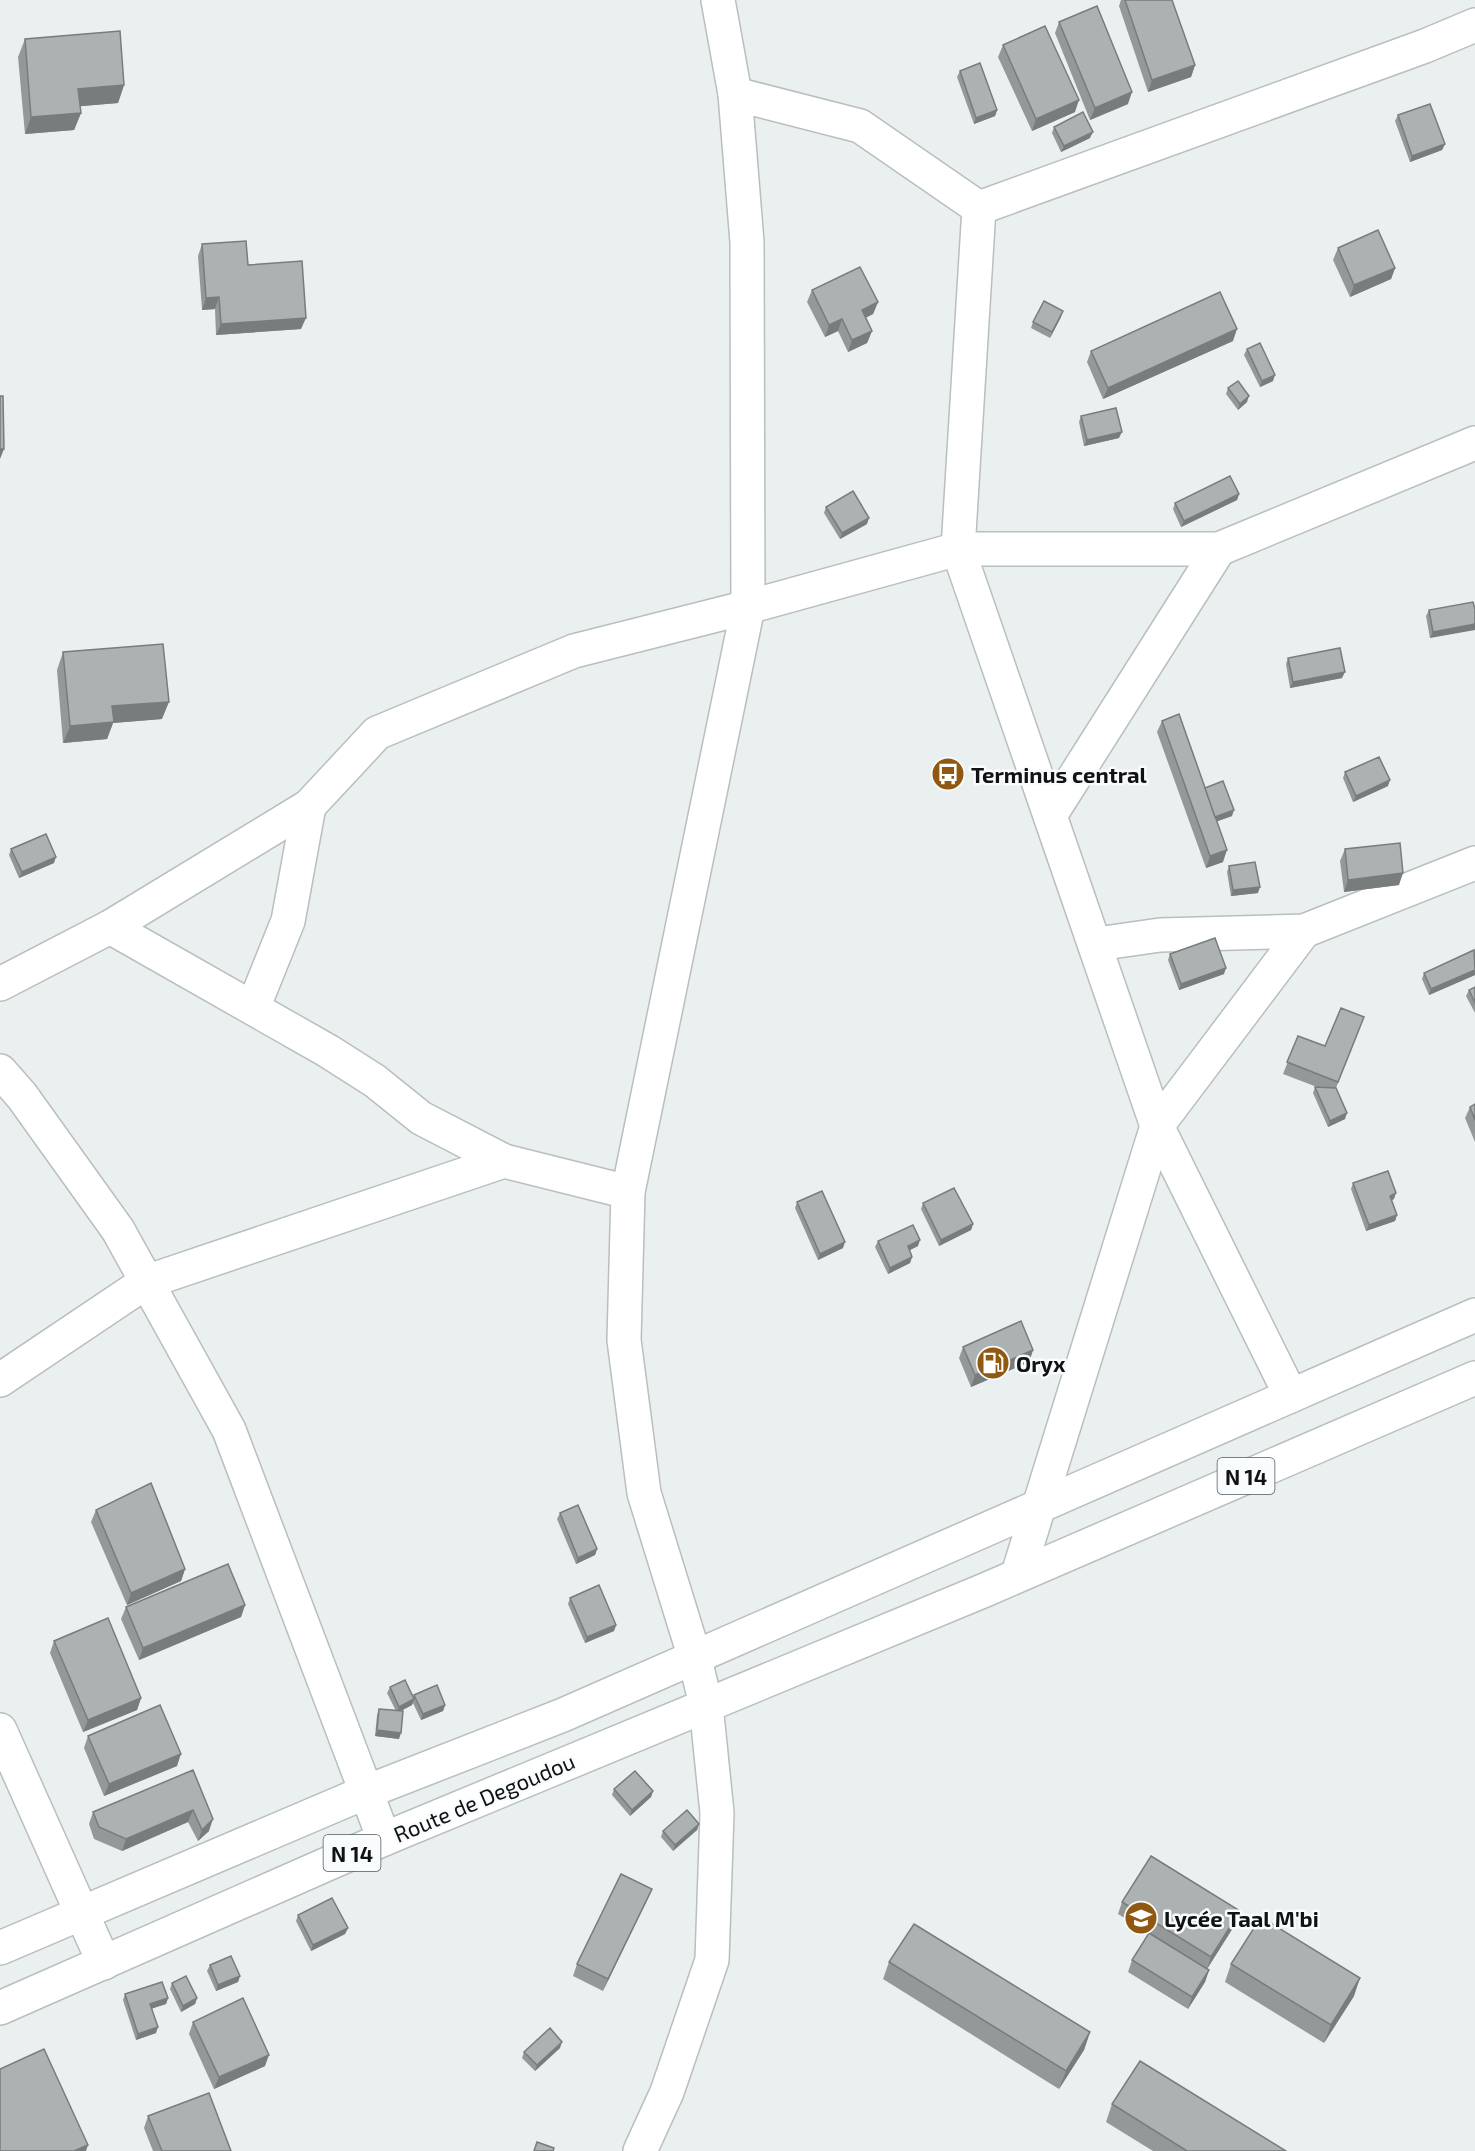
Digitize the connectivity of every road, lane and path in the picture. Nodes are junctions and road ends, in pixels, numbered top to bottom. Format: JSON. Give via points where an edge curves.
{"nodes":[{"id":1,"x":718,"y":0,"type":"edge"},
{"id":2,"x":1475,"y":25,"type":"edge"},
{"id":3,"x":735,"y":94,"type":"junction"},
{"id":4,"x":979,"y":208,"type":"junction"},
{"id":5,"x":1475,"y":443,"type":"edge"},
{"id":6,"x":958,"y":549,"type":"junction"},
{"id":7,"x":1219,"y":549,"type":"junction"},
{"id":8,"x":748,"y":607,"type":"junction"},
{"id":9,"x":309,"y":806,"type":"junction"},
{"id":10,"x":1051,"y":814,"type":"junction"},
{"id":11,"x":1475,"y":863,"type":"edge"},
{"id":12,"x":111,"y":927,"type":"junction"},
{"id":13,"x":1304,"y":931,"type":"junction"},
{"id":14,"x":1096,"y":944,"type":"junction"},
{"id":15,"x":0,"y":984,"type":"edge"},
{"id":16,"x":253,"y":1008,"type":"junction"},
{"id":17,"x":0,"y":1071,"type":"edge"},
{"id":18,"x":1157,"y":1126,"type":"junction"},
{"id":19,"x":504,"y":1161,"type":"junction"},
{"id":20,"x":628,"y":1192,"type":"junction"},
{"id":21,"x":146,"y":1282,"type":"junction"},
{"id":22,"x":1475,"y":1315,"type":"edge"},
{"id":23,"x":1475,"y":1378,"type":"edge"},
{"id":24,"x":0,"y":1380,"type":"edge"},
{"id":25,"x":1291,"y":1396,"type":"junction"},
{"id":26,"x":1041,"y":1506,"type":"junction"},
{"id":27,"x":1018,"y":1574,"type":"junction"},
{"id":28,"x":694,"y":1655,"type":"junction"},
{"id":29,"x":706,"y":1705,"type":"junction"},
{"id":30,"x":0,"y":1730,"type":"edge"},
{"id":31,"x":366,"y":1792,"type":"junction"},
{"id":32,"x":384,"y":1839,"type":"junction"},
{"id":33,"x":81,"y":1913,"type":"junction"},
{"id":34,"x":0,"y":1948,"type":"edge"},
{"id":35,"x":104,"y":1964,"type":"junction"},
{"id":36,"x":0,"y":2008,"type":"edge"},
{"id":37,"x":640,"y":2151,"type":"edge"}],
"edges":[{"from":1,"to":3,"type":"street"},
{"from":2,"to":4,"type":"street"},
{"from":3,"to":4,"type":"street","via":[[860,126]]},
{"from":3,"to":8,"type":"street","via":[[747,242]]},
{"from":4,"to":6,"type":"street"},
{"from":5,"to":7,"type":"street"},
{"from":6,"to":7,"type":"street"},
{"from":6,"to":8,"type":"street"},
{"from":6,"to":10,"type":"street"},
{"from":7,"to":10,"type":"street"},
{"from":8,"to":9,"type":"street","via":[[573,651],[377,733]]},
{"from":8,"to":20,"type":"street"},
{"from":9,"to":12,"type":"street"},
{"from":9,"to":16,"type":"street","via":[[288,921]]},
{"from":10,"to":14,"type":"street"},
{"from":11,"to":13,"type":"street"},
{"from":12,"to":15,"type":"street"},
{"from":12,"to":16,"type":"street"},
{"from":13,"to":14,"type":"street","via":[[1160,935]]},
{"from":13,"to":18,"type":"street"},
{"from":14,"to":18,"type":"street"},
{"from":16,"to":19,"type":"street","via":[[375,1081],[421,1118]]},
{"from":17,"to":21,"type":"street","via":[[118,1230]]},
{"from":18,"to":25,"type":"street"},
{"from":18,"to":26,"type":"street"},
{"from":19,"to":20,"type":"street"},
{"from":19,"to":21,"type":"street"},
{"from":20,"to":28,"type":"street","via":[[624,1340],[644,1493]]},
{"from":21,"to":24,"type":"street"},
{"from":21,"to":31,"type":"street","via":[[229,1430]]},
{"from":22,"to":25,"type":"street","number":"N 14"},
{"from":23,"to":27,"type":"street","number":"N 14"},
{"from":25,"to":26,"type":"street","number":"N 14"},
{"from":26,"to":27,"type":"street"},
{"from":26,"to":28,"type":"street","number":"N 14"},
{"from":27,"to":29,"type":"street","number":"N 14"},
{"from":28,"to":29,"type":"street"},
{"from":28,"to":31,"type":"street","name":"Route de Degoudou","number":"N 14","via":[[563,1715]]},
{"from":29,"to":32,"type":"street","name":"Route de Degoudou","number":"N 14"},
{"from":29,"to":37,"type":"street","via":[[717,1813],[712,1960],[667,2092]]},
{"from":30,"to":33,"type":"street"},
{"from":31,"to":32,"type":"street"},
{"from":31,"to":33,"type":"street","name":"Route de Degoudou","number":"N 14"},
{"from":32,"to":35,"type":"street","name":"Route de Degoudou","number":"N 14"},
{"from":33,"to":34,"type":"street","name":"Route de Degoudou","number":"N 14"},
{"from":33,"to":35,"type":"street"},
{"from":35,"to":36,"type":"street","name":"Route de Degoudou","number":"N 14"}]}
